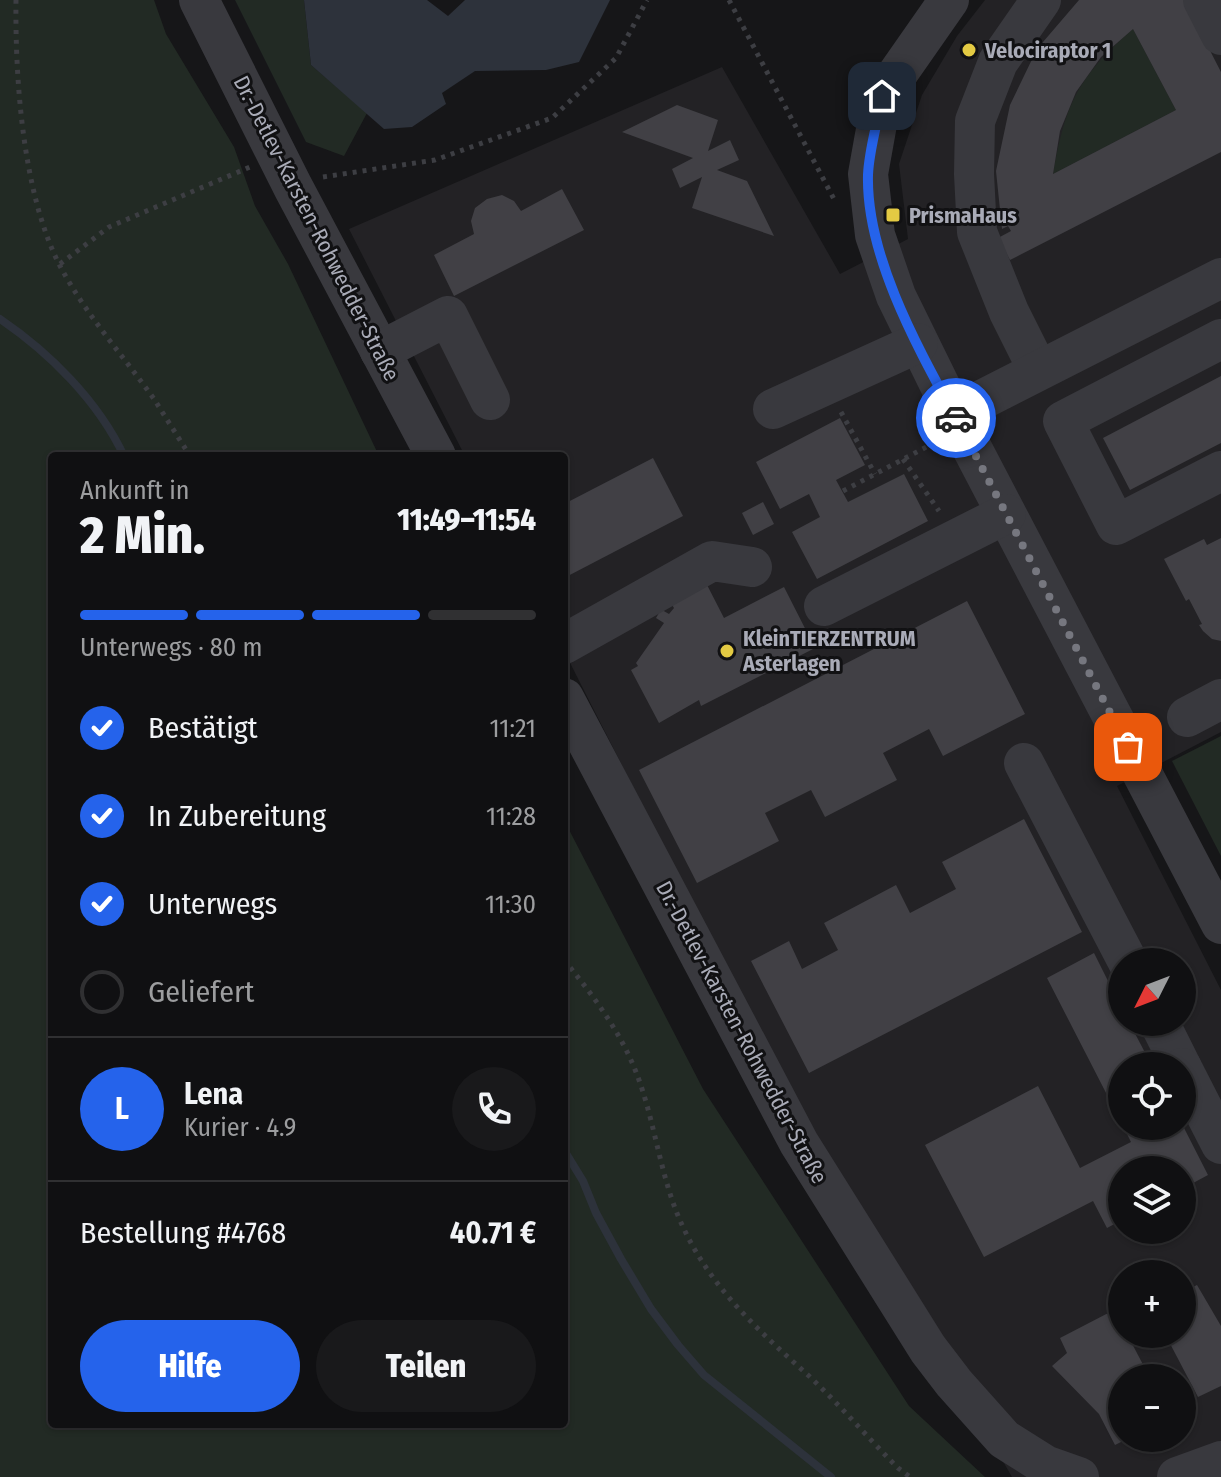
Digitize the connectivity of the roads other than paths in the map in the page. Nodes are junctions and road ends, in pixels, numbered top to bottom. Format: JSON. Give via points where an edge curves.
{"nodes":[{"id":1,"x":199,"y":0,"type":"edge"},
{"id":2,"x":949,"y":0,"type":"edge"},
{"id":3,"x":1041,"y":0,"type":"edge"},
{"id":4,"x":1203,"y":0,"type":"edge"},
{"id":5,"x":1221,"y":35,"type":"edge"},
{"id":6,"x":1221,"y":278,"type":"edge"},
{"id":7,"x":1221,"y":339,"type":"edge"},
{"id":8,"x":918,"y":343,"type":"junction"},
{"id":9,"x":380,"y":351,"type":"junction"},
{"id":10,"x":1038,"y":370,"type":"junction"},
{"id":11,"x":490,"y":400,"type":"dead end"},
{"id":12,"x":773,"y":409,"type":"dead end"},
{"id":13,"x":958,"y":421,"type":"junction"},
{"id":14,"x":434,"y":452,"type":"edge"},
{"id":15,"x":1221,"y":471,"type":"edge"},
{"id":16,"x":1006,"y":514,"type":"junction"},
{"id":17,"x":752,"y":567,"type":"dead end"},
{"id":18,"x":824,"y":606,"type":"dead end"},
{"id":19,"x":568,"y":642,"type":"edge"},
{"id":20,"x":568,"y":706,"type":"edge"},
{"id":21,"x":1024,"y":763,"type":"dead end"},
{"id":22,"x":1221,"y":924,"type":"edge"},
{"id":23,"x":1121,"y":948,"type":"edge"},
{"id":24,"x":1196,"y":1095,"type":"edge"},
{"id":25,"x":1221,"y":1144,"type":"edge"},
{"id":26,"x":1221,"y":1461,"type":"edge"},
{"id":27,"x":1079,"y":1477,"type":"edge"},
{"id":28,"x":1177,"y":1477,"type":"edge"}],
"edges":[{"from":1,"to":9,"type":"street","name":"Dr.-Detlev-Karsten-Rohwedder-Straße"},
{"from":2,"to":8,"type":"street","via":[[882,96],[868,174],[875,235]]},
{"from":3,"to":10,"type":"street","via":[[998,62],[975,121],[974,174],[977,232]]},
{"from":4,"to":5,"type":"street"},
{"from":6,"to":10,"type":"street"},
{"from":7,"to":15,"type":"street","via":[[1063,421],[1116,525]]},
{"from":8,"to":12,"type":"street"},
{"from":8,"to":13,"type":"street"},
{"from":9,"to":11,"type":"street","via":[[448,316]]},
{"from":9,"to":14,"type":"street","name":"Dr.-Detlev-Karsten-Rohwedder-Straße"},
{"from":10,"to":13,"type":"street"},
{"from":13,"to":16,"type":"street"},
{"from":16,"to":18,"type":"street"},
{"from":16,"to":22,"type":"street"},
{"from":17,"to":19,"type":"street","via":[[712,561]]},
{"from":20,"to":27,"type":"street","name":"Dr.-Detlev-Karsten-Rohwedder-Straße","via":[[799,1143],[928,1349],[1004,1439],[1045,1465]]},
{"from":21,"to":23,"type":"street"},
{"from":24,"to":25,"type":"street"},
{"from":26,"to":28,"type":"street"}]}
